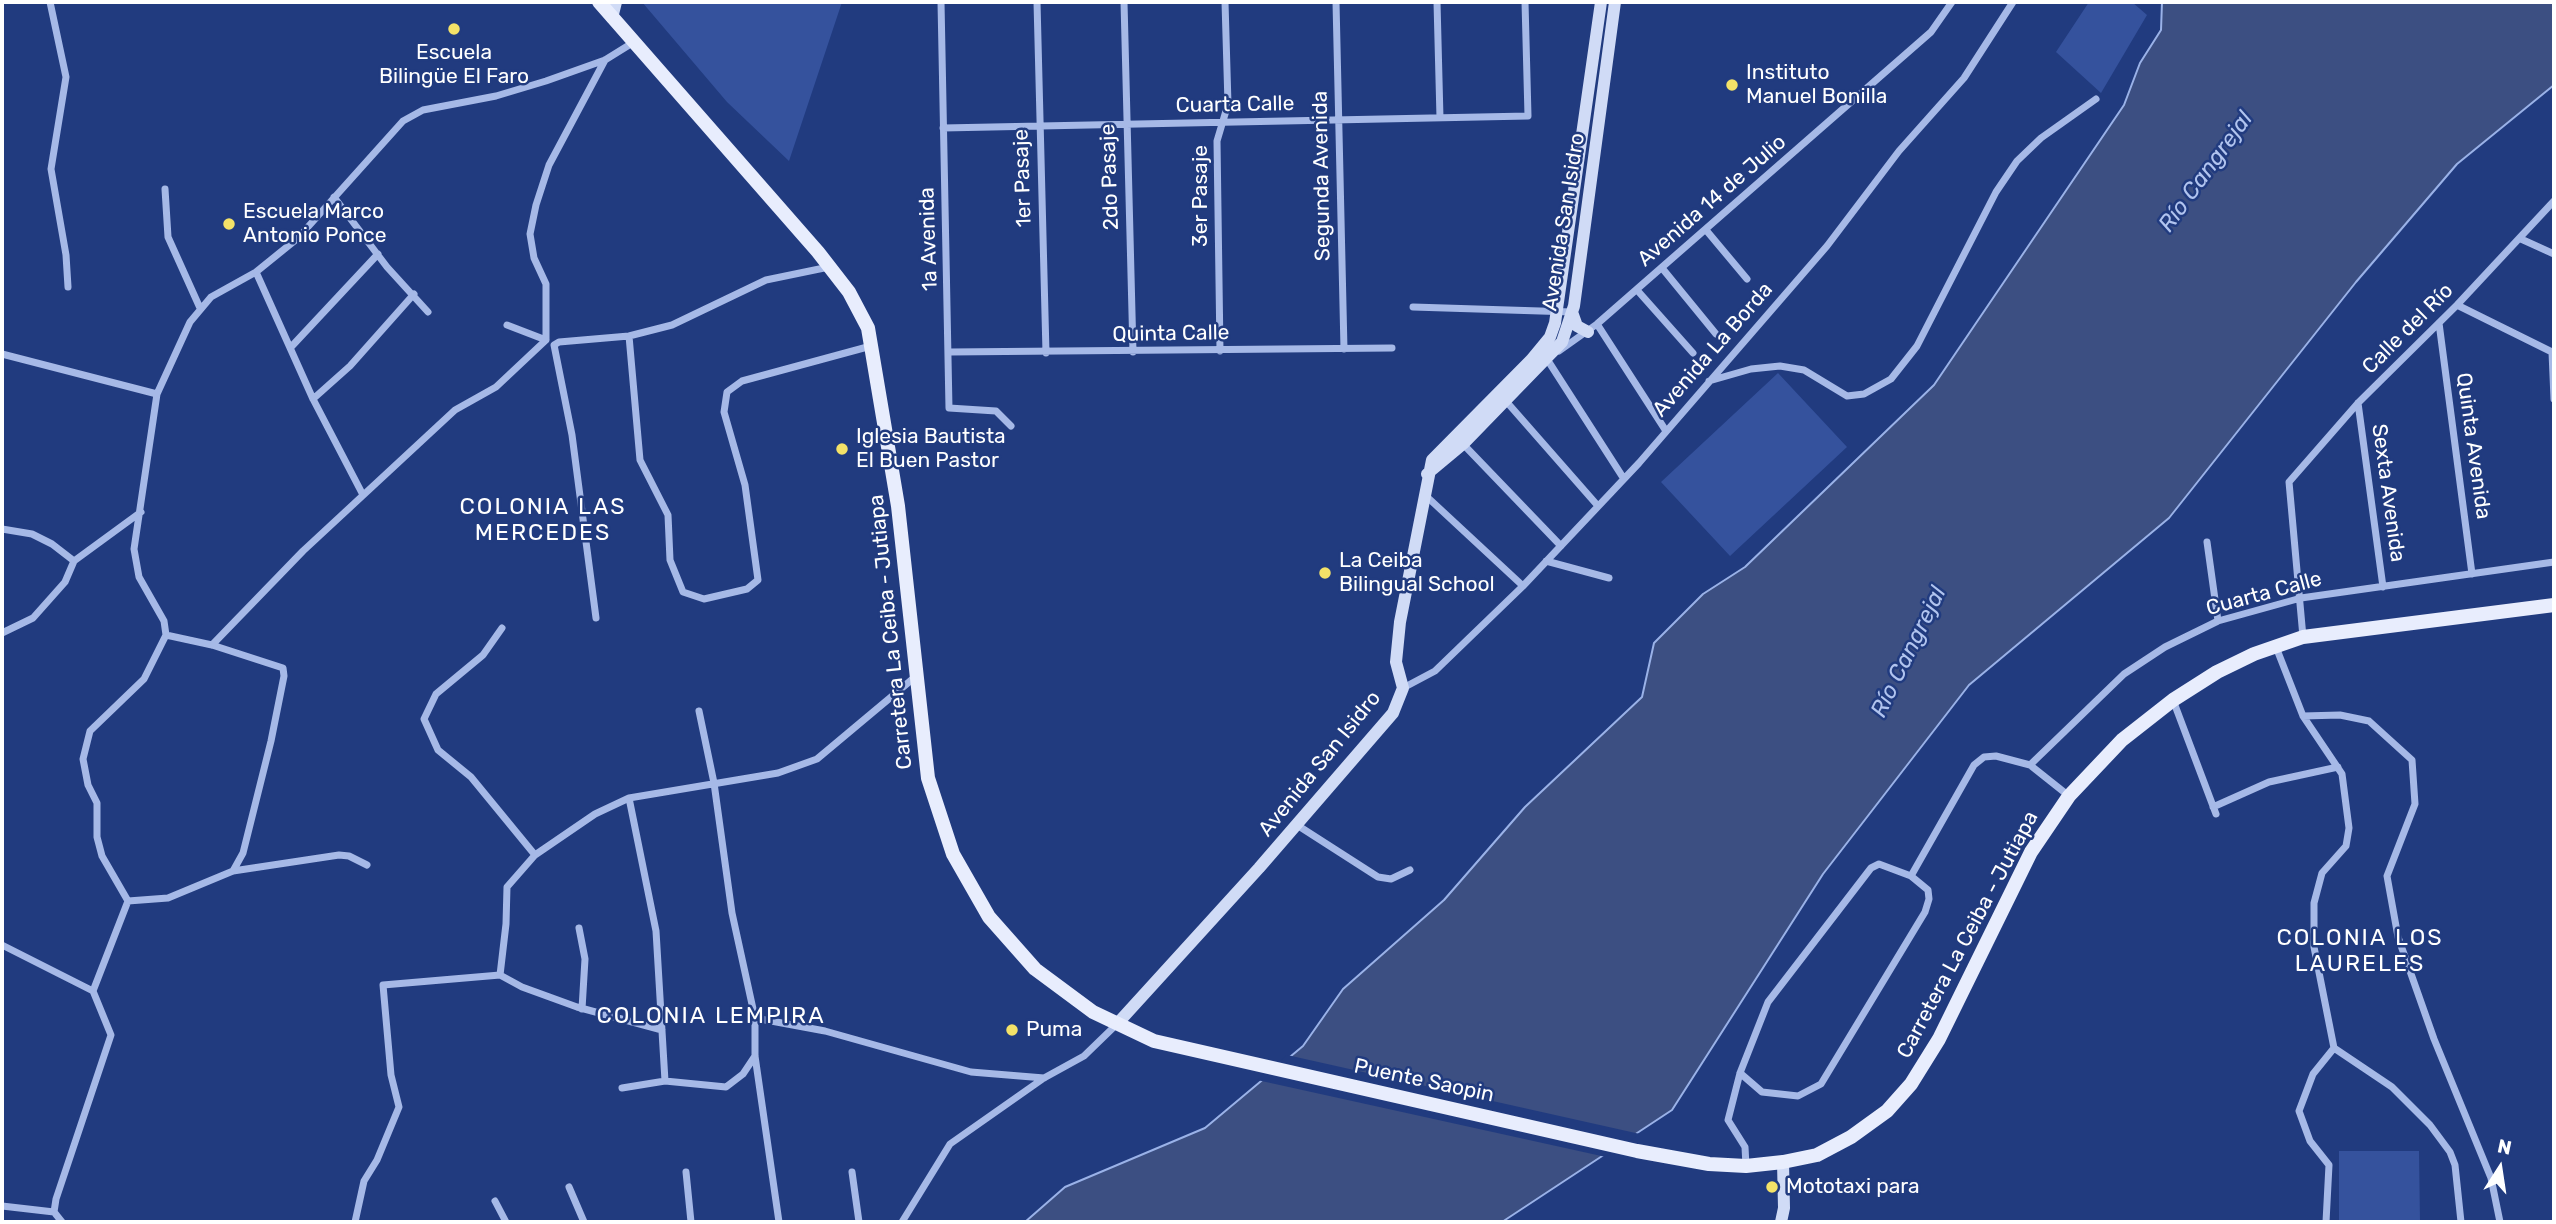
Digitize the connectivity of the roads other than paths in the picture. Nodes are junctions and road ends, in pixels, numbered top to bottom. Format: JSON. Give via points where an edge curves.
{"nodes":[{"id":1,"x":50,"y":2,"type":"edge"},
{"id":2,"x":599,"y":2,"type":"edge"},
{"id":3,"x":616,"y":2,"type":"edge"},
{"id":4,"x":941,"y":2,"type":"edge"},
{"id":5,"x":1037,"y":2,"type":"edge"},
{"id":6,"x":1124,"y":2,"type":"edge"},
{"id":7,"x":1225,"y":2,"type":"edge"},
{"id":8,"x":1336,"y":2,"type":"edge"},
{"id":9,"x":1437,"y":2,"type":"edge"},
{"id":10,"x":1525,"y":2,"type":"edge"},
{"id":11,"x":1601,"y":2,"type":"edge"},
{"id":12,"x":1615,"y":2,"type":"edge"},
{"id":13,"x":1952,"y":2,"type":"edge"},
{"id":14,"x":2013,"y":2,"type":"edge"},
{"id":15,"x":1945,"y":6,"type":"edge"},
{"id":16,"x":612,"y":18,"type":"junction"},
{"id":17,"x":634,"y":42,"type":"junction"},
{"id":18,"x":605,"y":60,"type":"junction"},
{"id":19,"x":2096,"y":99,"type":"dead end"},
{"id":20,"x":1440,"y":117,"type":"junction"},
{"id":21,"x":1338,"y":120,"type":"junction"},
{"id":22,"x":1223,"y":123,"type":"junction"},
{"id":23,"x":1126,"y":124,"type":"junction"},
{"id":24,"x":1039,"y":126,"type":"junction"},
{"id":25,"x":943,"y":128,"type":"junction"},
{"id":26,"x":165,"y":189,"type":"dead end"},
{"id":27,"x":334,"y":197,"type":"junction"},
{"id":28,"x":2554,"y":201,"type":"edge"},
{"id":29,"x":1706,"y":230,"type":"junction"},
{"id":30,"x":2521,"y":239,"type":"junction"},
{"id":31,"x":378,"y":254,"type":"junction"},
{"id":32,"x":2554,"y":254,"type":"edge"},
{"id":33,"x":828,"y":267,"type":"junction"},
{"id":34,"x":1661,"y":268,"type":"junction"},
{"id":35,"x":257,"y":272,"type":"junction"},
{"id":36,"x":1747,"y":279,"type":"dead end"},
{"id":37,"x":68,"y":287,"type":"dead end"},
{"id":38,"x":1637,"y":290,"type":"junction"},
{"id":39,"x":414,"y":293,"type":"junction"},
{"id":40,"x":2457,"y":305,"type":"junction"},
{"id":41,"x":1413,"y":307,"type":"dead end"},
{"id":42,"x":200,"y":308,"type":"junction"},
{"id":43,"x":1558,"y":310,"type":"junction"},
{"id":44,"x":428,"y":312,"type":"dead end"},
{"id":45,"x":1572,"y":312,"type":"junction"},
{"id":46,"x":2439,"y":323,"type":"junction"},
{"id":47,"x":507,"y":325,"type":"dead end"},
{"id":48,"x":1593,"y":328,"type":"junction"},
{"id":49,"x":1716,"y":334,"type":"dead end"},
{"id":50,"x":629,"y":336,"type":"junction"},
{"id":51,"x":546,"y":340,"type":"junction"},
{"id":52,"x":292,"y":346,"type":"junction"},
{"id":53,"x":871,"y":346,"type":"junction"},
{"id":54,"x":1392,"y":348,"type":"dead end"},
{"id":55,"x":1344,"y":349,"type":"junction"},
{"id":56,"x":1220,"y":351,"type":"junction"},
{"id":57,"x":950,"y":352,"type":"junction"},
{"id":58,"x":1133,"y":352,"type":"junction"},
{"id":59,"x":2553,"y":352,"type":"edge"},
{"id":60,"x":1046,"y":353,"type":"junction"},
{"id":61,"x":1693,"y":353,"type":"dead end"},
{"id":62,"x":2,"y":354,"type":"edge"},
{"id":63,"x":1544,"y":354,"type":"junction"},
{"id":64,"x":1709,"y":381,"type":"junction"},
{"id":65,"x":157,"y":394,"type":"junction"},
{"id":66,"x":313,"y":399,"type":"junction"},
{"id":67,"x":2554,"y":399,"type":"edge"},
{"id":68,"x":1505,"y":400,"type":"junction"},
{"id":69,"x":2358,"y":403,"type":"junction"},
{"id":70,"x":1478,"y":420,"type":"junction"},
{"id":71,"x":1011,"y":426,"type":"dead end"},
{"id":72,"x":1666,"y":431,"type":"junction"},
{"id":73,"x":1463,"y":444,"type":"junction"},
{"id":74,"x":1427,"y":475,"type":"junction"},
{"id":75,"x":1624,"y":479,"type":"junction"},
{"id":76,"x":363,"y":495,"type":"junction"},
{"id":77,"x":1425,"y":495,"type":"junction"},
{"id":78,"x":1598,"y":506,"type":"junction"},
{"id":79,"x":141,"y":512,"type":"junction"},
{"id":80,"x":2,"y":529,"type":"edge"},
{"id":81,"x":2207,"y":542,"type":"dead end"},
{"id":82,"x":1561,"y":546,"type":"junction"},
{"id":83,"x":74,"y":561,"type":"junction"},
{"id":84,"x":1546,"y":561,"type":"junction"},
{"id":85,"x":2554,"y":562,"type":"edge"},
{"id":86,"x":2472,"y":574,"type":"junction"},
{"id":87,"x":1609,"y":578,"type":"dead end"},
{"id":88,"x":1523,"y":586,"type":"junction"},
{"id":89,"x":2383,"y":587,"type":"junction"},
{"id":90,"x":2301,"y":598,"type":"junction"},
{"id":91,"x":2554,"y":605,"type":"edge"},
{"id":92,"x":596,"y":618,"type":"dead end"},
{"id":93,"x":2218,"y":621,"type":"junction"},
{"id":94,"x":502,"y":628,"type":"dead end"},
{"id":95,"x":2,"y":633,"type":"edge"},
{"id":96,"x":166,"y":635,"type":"junction"},
{"id":97,"x":2303,"y":637,"type":"junction"},
{"id":98,"x":212,"y":645,"type":"junction"},
{"id":99,"x":2276,"y":646,"type":"junction"},
{"id":100,"x":915,"y":677,"type":"junction"},
{"id":101,"x":1404,"y":688,"type":"junction"},
{"id":102,"x":2173,"y":700,"type":"junction"},
{"id":103,"x":699,"y":711,"type":"dead end"},
{"id":104,"x":2303,"y":716,"type":"junction"},
{"id":105,"x":2030,"y":765,"type":"junction"},
{"id":106,"x":2338,"y":767,"type":"junction"},
{"id":107,"x":714,"y":783,"type":"junction"},
{"id":108,"x":2068,"y":796,"type":"junction"},
{"id":109,"x":629,"y":798,"type":"junction"},
{"id":110,"x":1297,"y":825,"type":"junction"},
{"id":111,"x":535,"y":855,"type":"junction"},
{"id":112,"x":367,"y":865,"type":"dead end"},
{"id":113,"x":1410,"y":870,"type":"dead end"},
{"id":114,"x":233,"y":871,"type":"junction"},
{"id":115,"x":1911,"y":876,"type":"junction"},
{"id":116,"x":128,"y":901,"type":"junction"},
{"id":117,"x":579,"y":928,"type":"dead end"},
{"id":118,"x":2,"y":945,"type":"edge"},
{"id":119,"x":500,"y":975,"type":"junction"},
{"id":120,"x":93,"y":991,"type":"junction"},
{"id":121,"x":582,"y":1009,"type":"junction"},
{"id":122,"x":755,"y":1018,"type":"junction"},
{"id":123,"x":1118,"y":1024,"type":"junction"},
{"id":124,"x":662,"y":1030,"type":"junction"},
{"id":125,"x":2334,"y":1048,"type":"junction"},
{"id":126,"x":1202,"y":1054,"type":"joint"},
{"id":127,"x":755,"y":1056,"type":"junction"},
{"id":128,"x":1740,"y":1073,"type":"junction"},
{"id":129,"x":1044,"y":1078,"type":"junction"},
{"id":130,"x":665,"y":1081,"type":"junction"},
{"id":131,"x":622,"y":1088,"type":"dead end"},
{"id":132,"x":1637,"y":1151,"type":"joint"},
{"id":133,"x":1783,"y":1163,"type":"junction"},
{"id":134,"x":1746,"y":1166,"type":"junction"},
{"id":135,"x":686,"y":1172,"type":"dead end"},
{"id":136,"x":852,"y":1172,"type":"dead end"},
{"id":137,"x":569,"y":1187,"type":"dead end"},
{"id":138,"x":495,"y":1201,"type":"dead end"},
{"id":139,"x":2,"y":1206,"type":"edge"},
{"id":140,"x":54,"y":1212,"type":"junction"},
{"id":141,"x":62,"y":1222,"type":"edge"},
{"id":142,"x":355,"y":1222,"type":"edge"},
{"id":143,"x":506,"y":1222,"type":"edge"},
{"id":144,"x":584,"y":1222,"type":"edge"},
{"id":145,"x":691,"y":1222,"type":"edge"},
{"id":146,"x":779,"y":1222,"type":"edge"},
{"id":147,"x":859,"y":1222,"type":"edge"},
{"id":148,"x":902,"y":1222,"type":"edge"},
{"id":149,"x":1781,"y":1222,"type":"edge"},
{"id":150,"x":2326,"y":1222,"type":"edge"},
{"id":151,"x":2461,"y":1222,"type":"edge"},
{"id":152,"x":2500,"y":1222,"type":"edge"}],
"edges":[{"from":1,"to":37,"type":"street","via":[[66,76],[51,186]]},
{"from":2,"to":16,"type":"main road","name":"Carretera La Ceiba - Jutiapa"},
{"from":3,"to":16,"type":"street"},
{"from":4,"to":25,"type":"street","name":"1a Avenida"},
{"from":5,"to":24,"type":"street","name":"1er Pasaje"},
{"from":6,"to":23,"type":"street","name":"2do Pasaje"},
{"from":7,"to":22,"type":"street","name":"3er Pasaje","via":[[1228,104]]},
{"from":8,"to":21,"type":"street","name":"Segunda Avenida"},
{"from":9,"to":20,"type":"street"},
{"from":10,"to":20,"type":"street","name":"Cuarta Calle","via":[[1528,116]]},
{"from":11,"to":43,"type":"street","name":"Avenida San Isidro"},
{"from":12,"to":45,"type":"street","name":"Avenida San Isidro"},
{"from":13,"to":15,"type":"street","name":"Avenida 14 de Julio"},
{"from":14,"to":64,"type":"street","name":"Avenida La Borda","via":[[1964,79]]},
{"from":15,"to":29,"type":"street","name":"Avenida 14 de Julio","via":[[1931,32]]},
{"from":16,"to":17,"type":"main road","name":"Carretera La Ceiba - Jutiapa"},
{"from":17,"to":18,"type":"street"},
{"from":17,"to":33,"type":"main road","name":"Carretera La Ceiba - Jutiapa"},
{"from":18,"to":27,"type":"street","via":[[496,96],[423,110],[387,135]]},
{"from":18,"to":51,"type":"street","via":[[549,165],[536,205],[530,234],[534,258],[546,284]]},
{"from":19,"to":64,"type":"street","via":[[2017,161],[1996,192],[1917,346],[1891,379],[1864,394],[1847,396],[1804,370],[1780,366]]},
{"from":20,"to":21,"type":"street","name":"Cuarta Calle"},
{"from":21,"to":22,"type":"street","name":"Cuarta Calle"},
{"from":21,"to":55,"type":"street","name":"Segunda Avenida"},
{"from":22,"to":23,"type":"street","name":"Cuarta Calle"},
{"from":22,"to":56,"type":"street","name":"3er Pasaje","via":[[1217,141]]},
{"from":23,"to":24,"type":"street","name":"Cuarta Calle"},
{"from":23,"to":58,"type":"street","name":"2do Pasaje"},
{"from":24,"to":25,"type":"street","name":"Cuarta Calle"},
{"from":24,"to":60,"type":"street","name":"1er Pasaje"},
{"from":25,"to":57,"type":"street","name":"1a Avenida"},
{"from":26,"to":42,"type":"street","via":[[170,244]]},
{"from":27,"to":31,"type":"street"},
{"from":27,"to":35,"type":"street","via":[[298,238]]},
{"from":28,"to":30,"type":"street","name":"Calle del Río"},
{"from":29,"to":34,"type":"street","name":"Avenida 14 de Julio"},
{"from":29,"to":36,"type":"street"},
{"from":30,"to":32,"type":"street"},
{"from":30,"to":40,"type":"street","name":"Calle del Río"},
{"from":31,"to":39,"type":"street"},
{"from":31,"to":52,"type":"street"},
{"from":33,"to":50,"type":"street","via":[[766,280],[672,325]]},
{"from":33,"to":53,"type":"main road","name":"Carretera La Ceiba - Jutiapa","via":[[859,308]]},
{"from":34,"to":38,"type":"street","name":"Avenida 14 de Julio"},
{"from":34,"to":49,"type":"street"},
{"from":35,"to":42,"type":"street","via":[[224,288]]},
{"from":35,"to":52,"type":"street"},
{"from":38,"to":48,"type":"street","name":"Avenida 14 de Julio"},
{"from":38,"to":61,"type":"street"},
{"from":39,"to":44,"type":"street"},
{"from":39,"to":66,"type":"street","via":[[350,366]]},
{"from":40,"to":46,"type":"street","name":"Calle del Río"},
{"from":40,"to":59,"type":"street"},
{"from":41,"to":43,"type":"street"},
{"from":42,"to":65,"type":"street"},
{"from":43,"to":45,"type":"street"},
{"from":43,"to":63,"type":"street","name":"Avenida San Isidro"},
{"from":45,"to":48,"type":"street","via":[[1577,326]]},
{"from":45,"to":63,"type":"street","name":"Avenida San Isidro","via":[[1562,342]]},
{"from":46,"to":69,"type":"street","name":"Calle del Río"},
{"from":46,"to":86,"type":"street","name":"Quinta Avenida"},
{"from":47,"to":51,"type":"street"},
{"from":48,"to":63,"type":"street","name":"Avenida 14 de Julio"},
{"from":48,"to":72,"type":"street"},
{"from":50,"to":53,"type":"street","via":[[640,460],[668,515],[670,560],[684,592],[704,599],[747,589],[758,580],[745,485],[724,412],[727,392],[742,382]]},
{"from":50,"to":92,"type":"street","via":[[559,342],[554,347],[572,435]]},
{"from":51,"to":76,"type":"street","via":[[496,387],[455,410]]},
{"from":52,"to":66,"type":"street"},
{"from":53,"to":100,"type":"main road","name":"Carretera La Ceiba - Jutiapa","via":[[898,506]]},
{"from":54,"to":55,"type":"street","name":"Quinta Calle"},
{"from":55,"to":56,"type":"street","name":"Quinta Calle"},
{"from":56,"to":58,"type":"street","name":"Quinta Calle"},
{"from":57,"to":60,"type":"street","name":"Quinta Calle"},
{"from":57,"to":71,"type":"street","name":"1a Avenida","via":[[949,408],[996,411]]},
{"from":58,"to":60,"type":"street","name":"Quinta Calle"},
{"from":59,"to":67,"type":"street"},
{"from":62,"to":65,"type":"street"},
{"from":63,"to":68,"type":"street","name":"Avenida San Isidro"},
{"from":63,"to":70,"type":"street","name":"Avenida San Isidro"},
{"from":63,"to":75,"type":"street"},
{"from":64,"to":72,"type":"street","name":"Avenida La Borda"},
{"from":65,"to":79,"type":"street"},
{"from":66,"to":76,"type":"street"},
{"from":68,"to":70,"type":"street","name":"Avenida San Isidro"},
{"from":68,"to":78,"type":"street"},
{"from":69,"to":89,"type":"street","name":"Sexta Avenida"},
{"from":69,"to":90,"type":"street","name":"Calle del Río","via":[[2288,482]]},
{"from":70,"to":73,"type":"street","name":"Avenida San Isidro"},
{"from":70,"to":74,"type":"street","name":"Avenida San Isidro","via":[[1444,445]]},
{"from":72,"to":75,"type":"street","name":"Avenida La Borda"},
{"from":73,"to":74,"type":"street","name":"Avenida San Isidro"},
{"from":73,"to":82,"type":"street"},
{"from":74,"to":77,"type":"street","name":"Avenida San Isidro"},
{"from":75,"to":78,"type":"street","name":"Avenida La Borda"},
{"from":76,"to":98,"type":"street"},
{"from":77,"to":88,"type":"street"},
{"from":77,"to":101,"type":"street","name":"Avenida San Isidro","via":[[1398,633],[1396,662]]},
{"from":78,"to":82,"type":"street","name":"Avenida La Borda"},
{"from":79,"to":83,"type":"street"},
{"from":79,"to":96,"type":"street","via":[[134,550],[139,577],[164,621]]},
{"from":80,"to":83,"type":"street","via":[[32,534]]},
{"from":81,"to":93,"type":"street"},
{"from":82,"to":84,"type":"street","name":"Avenida La Borda"},
{"from":83,"to":95,"type":"street","via":[[51,601],[33,618]]},
{"from":84,"to":87,"type":"street"},
{"from":84,"to":88,"type":"street","name":"Avenida La Borda"},
{"from":85,"to":86,"type":"street","name":"Cuarta Calle"},
{"from":86,"to":89,"type":"street","name":"Cuarta Calle"},
{"from":88,"to":101,"type":"street","name":"Avenida La Borda","via":[[1435,671]]},
{"from":89,"to":90,"type":"street","name":"Cuarta Calle"},
{"from":90,"to":93,"type":"street","name":"Cuarta Calle"},
{"from":90,"to":97,"type":"street"},
{"from":91,"to":97,"type":"main road","name":"Carretera La Ceiba - Jutiapa"},
{"from":93,"to":105,"type":"street","name":"Cuarta Calle","via":[[2124,674]]},
{"from":94,"to":111,"type":"street","via":[[483,655],[436,694],[425,719],[438,750],[471,777]]},
{"from":96,"to":98,"type":"street"},
{"from":96,"to":116,"type":"street","via":[[144,679],[90,730],[83,758],[97,803],[102,856]]},
{"from":97,"to":99,"type":"main road","name":"Carretera La Ceiba - Jutiapa"},
{"from":98,"to":114,"type":"street","via":[[277,664],[285,676],[243,853]]},
{"from":99,"to":102,"type":"main road","name":"Carretera La Ceiba - Jutiapa","via":[[2217,672]]},
{"from":99,"to":104,"type":"street"},
{"from":100,"to":107,"type":"street","via":[[817,760],[778,773]]},
{"from":100,"to":123,"type":"main road","name":"Carretera La Ceiba - Jutiapa","via":[[934,802],[974,894],[1002,935],[1035,970],[1075,1001]]},
{"from":101,"to":110,"type":"street","name":"Avenida San Isidro","via":[[1393,713]]},
{"from":102,"to":106,"type":"street","via":[[2215,810],[2269,782]]},
{"from":102,"to":108,"type":"main road","name":"Carretera La Ceiba - Jutiapa","via":[[2122,740]]},
{"from":103,"to":107,"type":"street"},
{"from":104,"to":106,"type":"street"},
{"from":104,"to":152,"type":"street","via":[[2340,715],[2369,721],[2412,760],[2415,804],[2387,876],[2398,937],[2491,1178]]},
{"from":105,"to":108,"type":"street"},
{"from":105,"to":115,"type":"street","via":[[1996,756],[1984,757],[1974,765]]},
{"from":106,"to":125,"type":"street","via":[[2349,828],[2346,846],[2322,873],[2314,903],[2314,947]]},
{"from":107,"to":109,"type":"street"},
{"from":107,"to":122,"type":"street","via":[[732,913]]},
{"from":108,"to":133,"type":"main road","name":"Carretera La Ceiba - Jutiapa","via":[[2031,852],[1939,1039],[1911,1084],[1887,1111],[1851,1137],[1817,1155]]},
{"from":109,"to":111,"type":"street","via":[[595,814]]},
{"from":109,"to":124,"type":"street","via":[[656,931]]},
{"from":110,"to":113,"type":"street","via":[[1378,877],[1391,879]]},
{"from":110,"to":123,"type":"street","name":"Avenida San Isidro"},
{"from":111,"to":119,"type":"street","via":[[507,887]]},
{"from":112,"to":114,"type":"street","via":[[339,855]]},
{"from":114,"to":116,"type":"street","via":[[168,898]]},
{"from":115,"to":128,"type":"street","via":[[1879,864],[1871,868],[1768,1002]]},
{"from":115,"to":128,"type":"street","via":[[1928,890],[1925,912],[1821,1084],[1798,1096],[1762,1092]]},
{"from":116,"to":120,"type":"street"},
{"from":117,"to":121,"type":"street","via":[[585,959]]},
{"from":118,"to":120,"type":"street"},
{"from":119,"to":121,"type":"street"},
{"from":119,"to":142,"type":"street","via":[[383,985],[391,1075],[399,1107],[364,1181]]},
{"from":120,"to":140,"type":"street","via":[[111,1035]]},
{"from":121,"to":124,"type":"street"},
{"from":122,"to":127,"type":"street"},
{"from":122,"to":129,"type":"street","via":[[825,1031],[971,1072]]},
{"from":123,"to":126,"type":"main road","name":"Carretera La Ceiba - Jutiapa","via":[[1154,1041]]},
{"from":123,"to":129,"type":"street","via":[[1084,1056]]},
{"from":124,"to":130,"type":"street"},
{"from":125,"to":150,"type":"street","via":[[2313,1074],[2298,1111],[2310,1142],[2329,1165]]},
{"from":125,"to":151,"type":"street","via":[[2392,1087],[2450,1152]]},
{"from":126,"to":132,"type":"main road","name":"Puente Saopin"},
{"from":127,"to":130,"type":"street","via":[[743,1074],[726,1087]]},
{"from":127,"to":146,"type":"street"},
{"from":128,"to":134,"type":"street","via":[[1728,1120],[1745,1147]]},
{"from":129,"to":148,"type":"street","via":[[950,1144]]},
{"from":130,"to":131,"type":"street"},
{"from":132,"to":134,"type":"main road","name":"Carretera La Ceiba - Jutiapa"},
{"from":133,"to":134,"type":"main road","name":"Carretera La Ceiba - Jutiapa"},
{"from":133,"to":149,"type":"street"},
{"from":135,"to":145,"type":"street"},
{"from":136,"to":147,"type":"street"},
{"from":137,"to":144,"type":"street"},
{"from":138,"to":143,"type":"street"},
{"from":139,"to":140,"type":"street"},
{"from":140,"to":141,"type":"street"}]}
